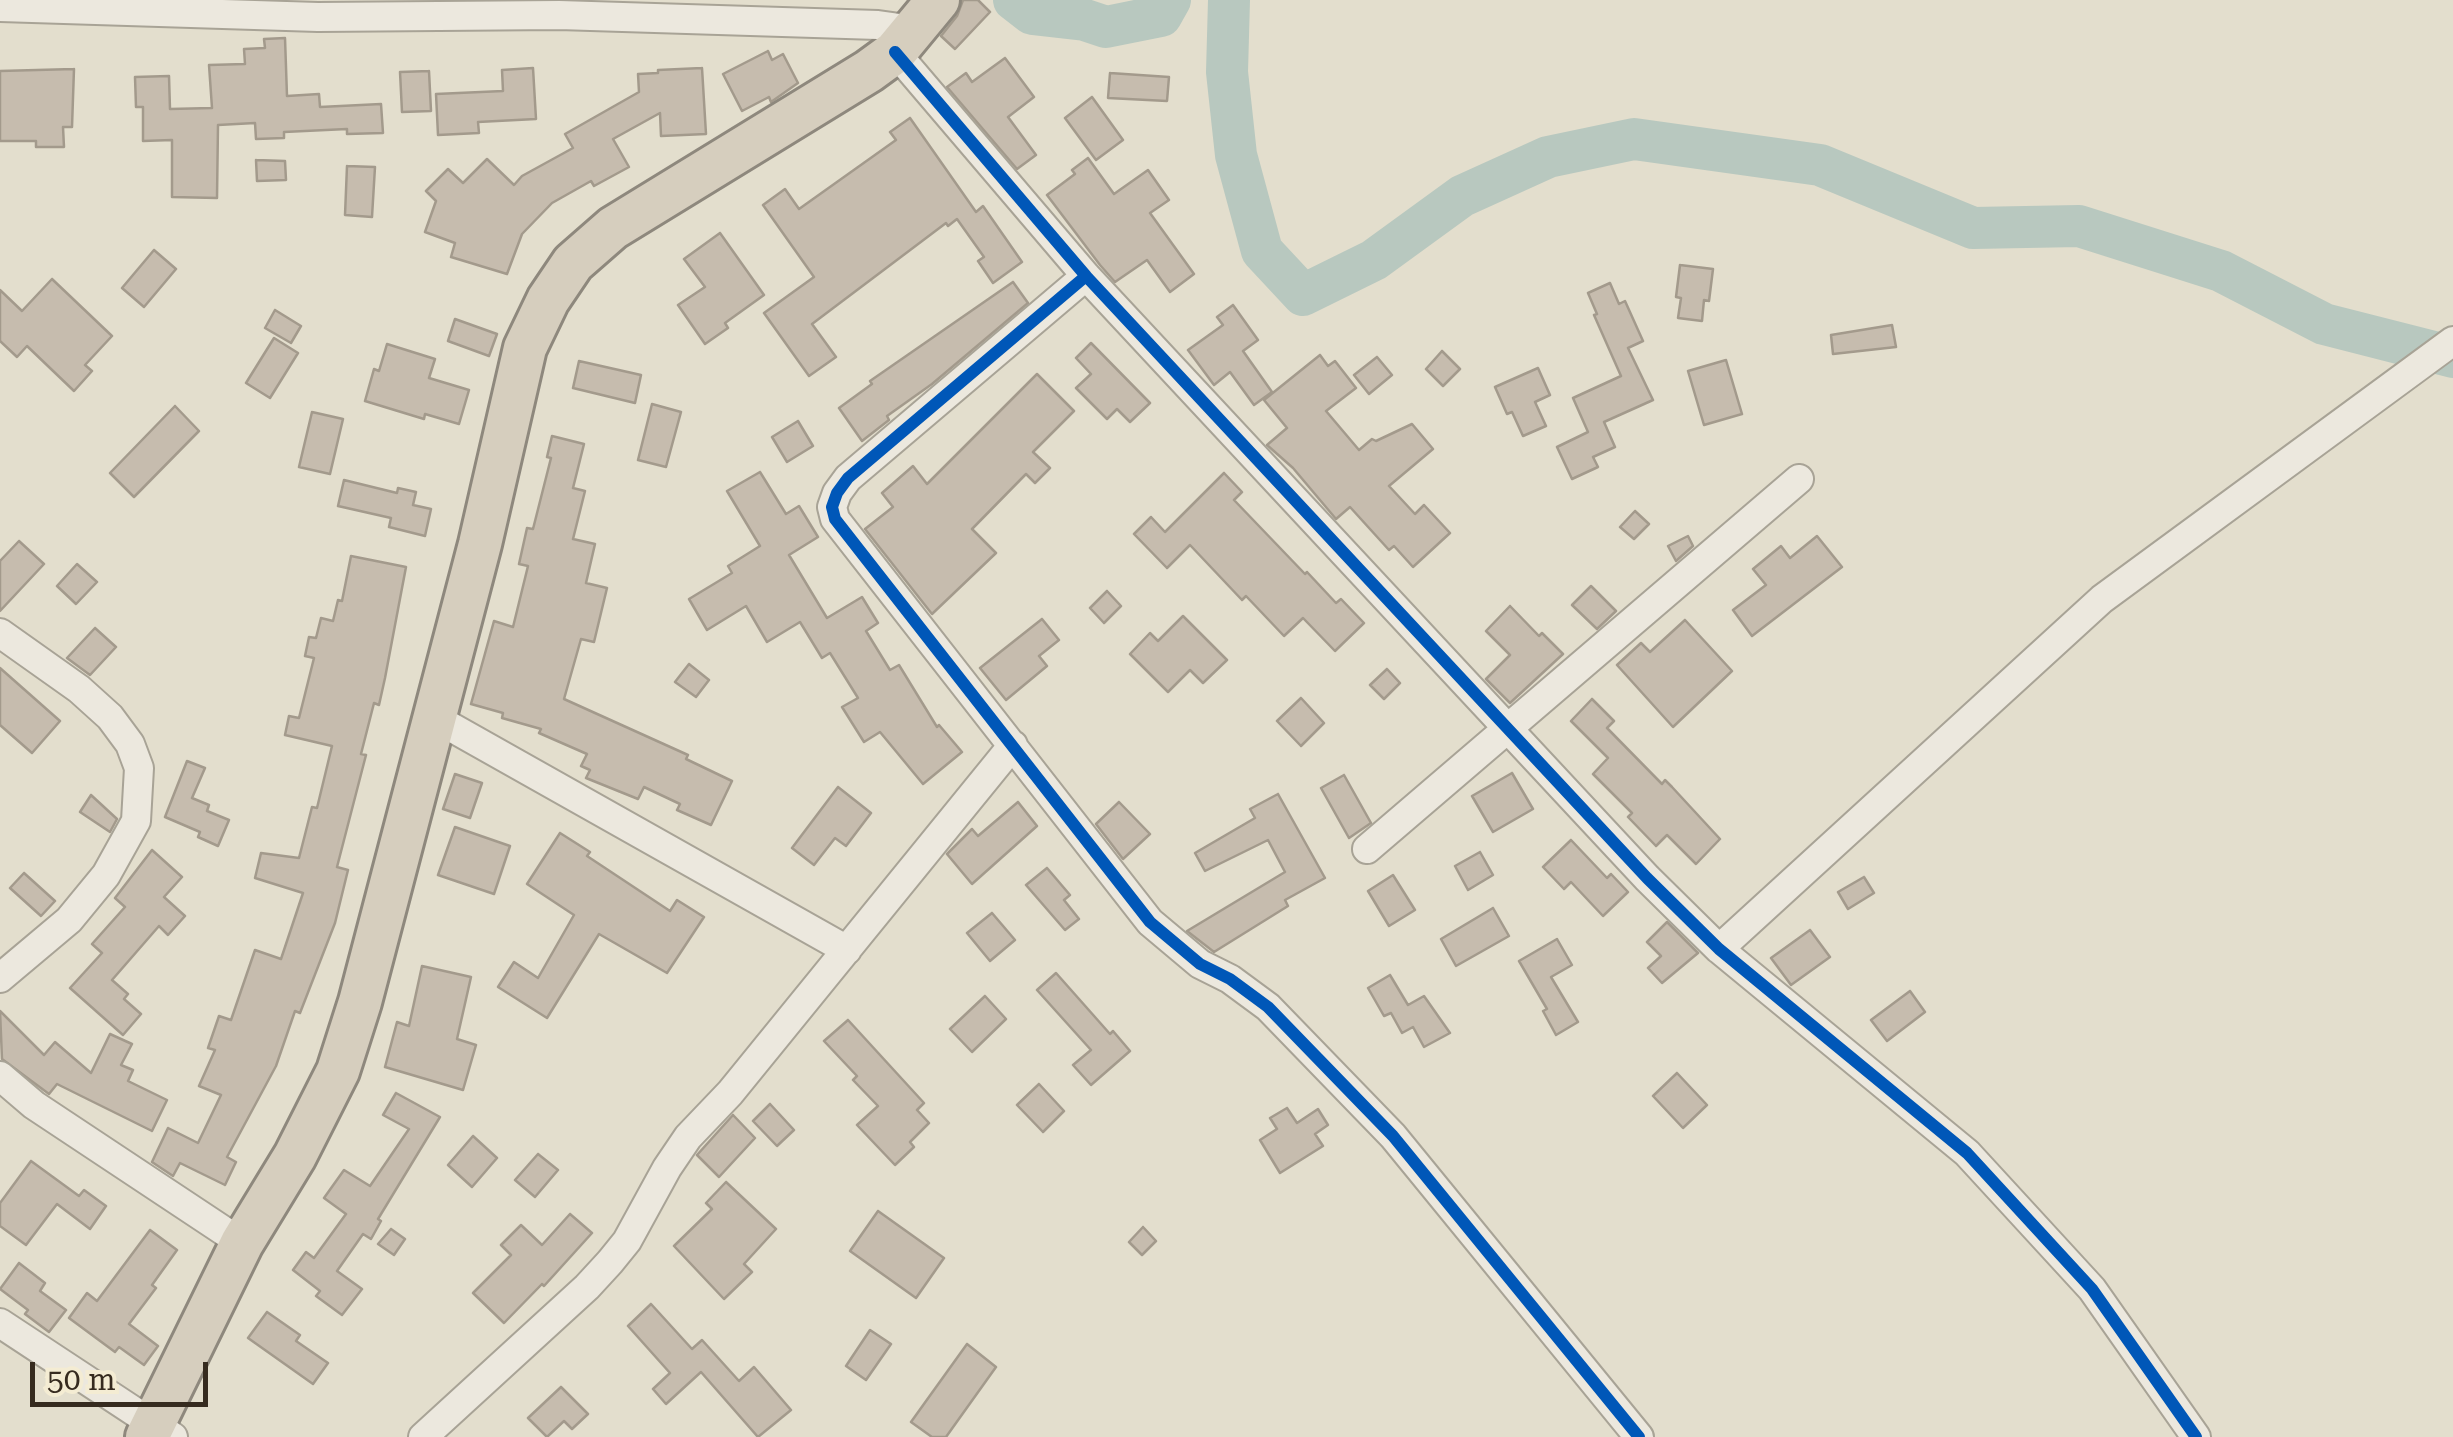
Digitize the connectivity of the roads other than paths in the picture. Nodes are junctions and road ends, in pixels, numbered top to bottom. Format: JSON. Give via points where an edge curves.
{"nodes":[{"id":1,"x":85,"y":4,"type":"edge"},
{"id":2,"x":0,"y":7,"type":"edge"},
{"id":3,"x":835,"y":26,"type":"junction"},
{"id":4,"x":904,"y":38,"type":"edge"},
{"id":5,"x":1086,"y":276,"type":"junction"},
{"id":6,"x":2453,"y":341,"type":"edge"},
{"id":7,"x":1799,"y":480,"type":"dead end"},
{"id":8,"x":0,"y":633,"type":"edge"},
{"id":9,"x":435,"y":718,"type":"junction"},
{"id":10,"x":1509,"y":730,"type":"junction"},
{"id":11,"x":1012,"y":746,"type":"junction"},
{"id":12,"x":1367,"y":849,"type":"dead end"},
{"id":13,"x":847,"y":950,"type":"junction"},
{"id":14,"x":1719,"y":950,"type":"junction"},
{"id":15,"x":0,"y":978,"type":"edge"},
{"id":16,"x":0,"y":1076,"type":"edge"},
{"id":17,"x":242,"y":1244,"type":"junction"},
{"id":18,"x":0,"y":1322,"type":"edge"},
{"id":19,"x":158,"y":1432,"type":"edge"},
{"id":20,"x":422,"y":1437,"type":"edge"},
{"id":21,"x":1638,"y":1437,"type":"edge"},
{"id":22,"x":2196,"y":1437,"type":"edge"}],
"edges":[{"from":1,"to":2,"type":"street"},
{"from":1,"to":3,"type":"street","via":[[318,17],[560,14]]},
{"from":3,"to":4,"type":"street"},
{"from":3,"to":4,"type":"street","via":[[878,25]]},
{"from":4,"to":5,"type":"street"},
{"from":4,"to":9,"type":"highway","via":[[614,228],[573,263],[525,348]]},
{"from":5,"to":10,"type":"street"},
{"from":5,"to":11,"type":"street","via":[[848,478],[832,506],[848,540]]},
{"from":6,"to":14,"type":"street","via":[[2102,599]]},
{"from":7,"to":10,"type":"street"},
{"from":8,"to":15,"type":"street","via":[[110,717],[139,768],[136,821],[106,875],[69,920]]},
{"from":9,"to":13,"type":"street"},
{"from":9,"to":17,"type":"highway","via":[[338,1071]]},
{"from":10,"to":12,"type":"street"},
{"from":10,"to":14,"type":"street"},
{"from":11,"to":13,"type":"street"},
{"from":11,"to":21,"type":"street","via":[[1150,922],[1268,1008],[1393,1136]]},
{"from":13,"to":20,"type":"street","via":[[688,1137],[610,1262]]},
{"from":14,"to":22,"type":"street","via":[[1967,1153],[2092,1289]]},
{"from":16,"to":17,"type":"street"},
{"from":17,"to":19,"type":"highway"},
{"from":18,"to":19,"type":"street"}]}
